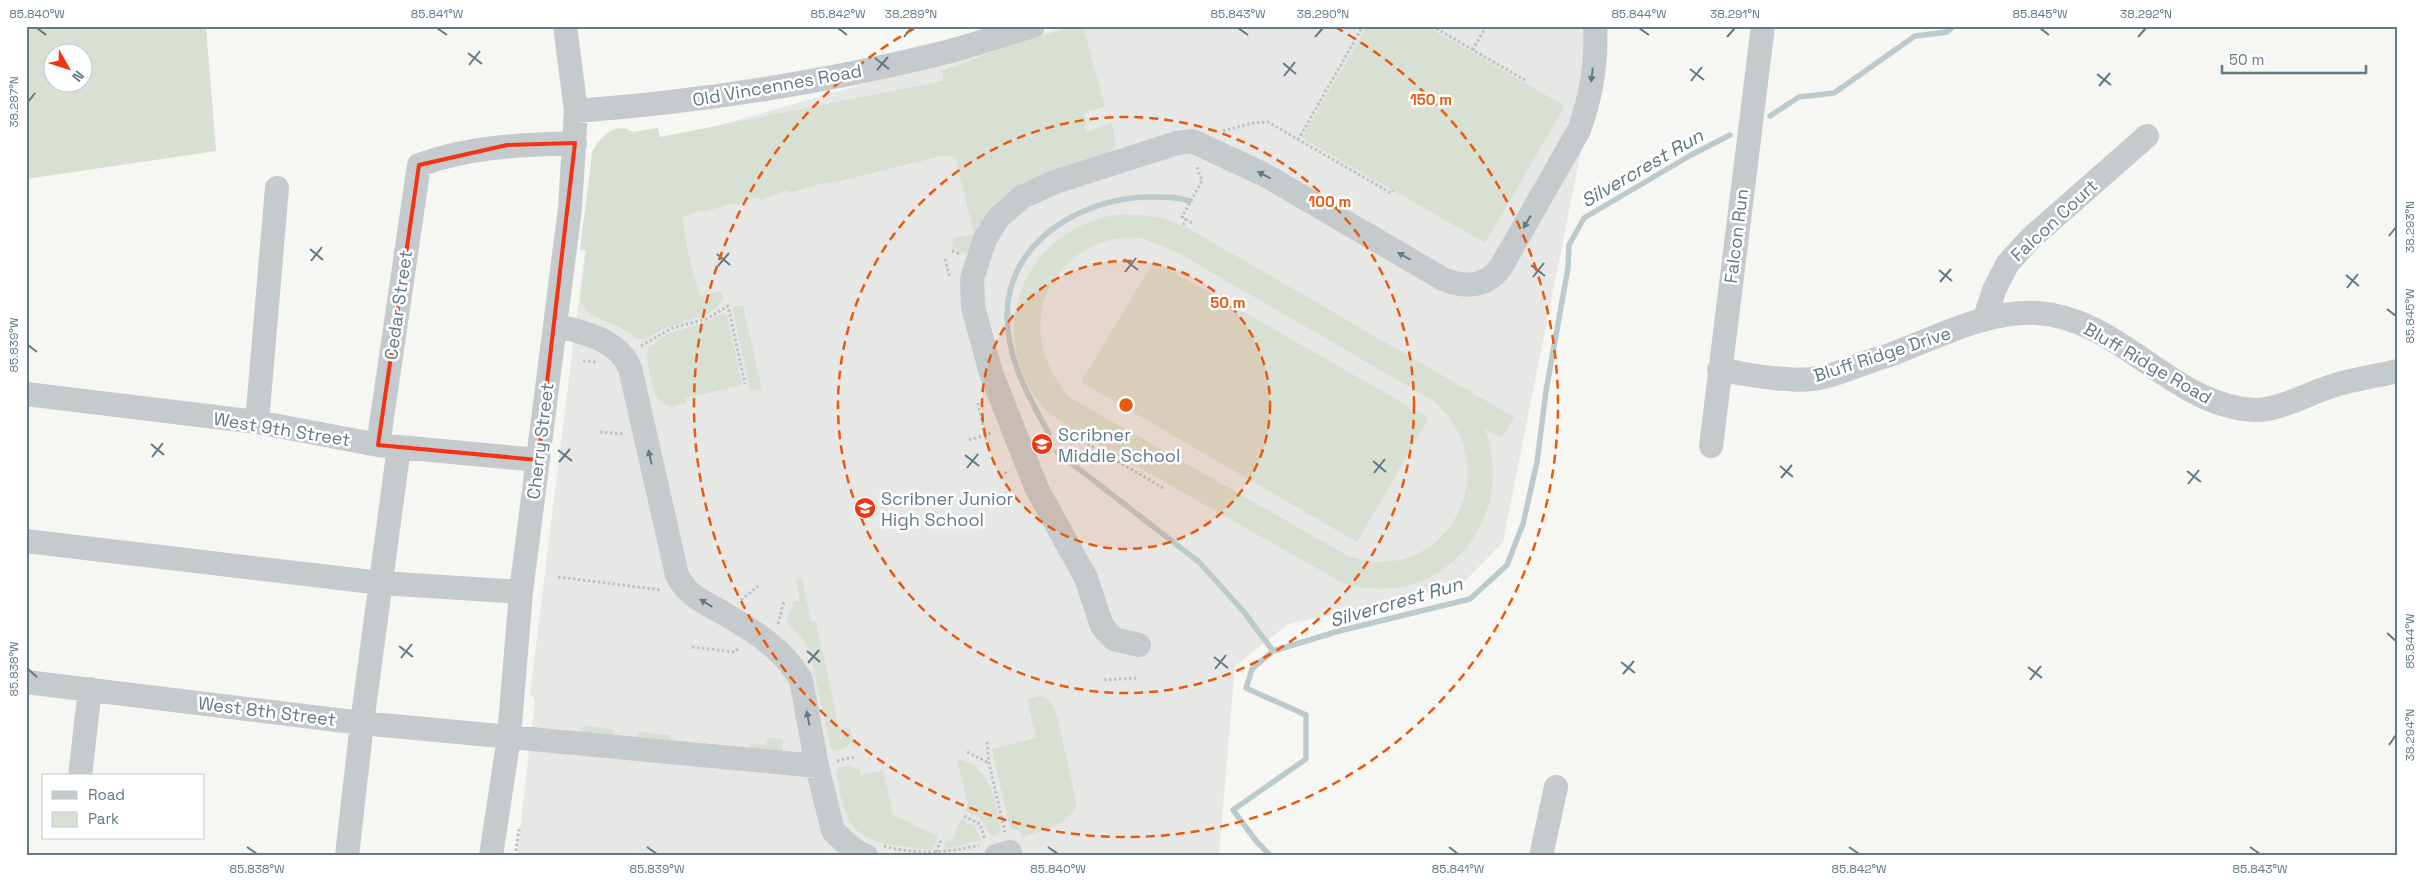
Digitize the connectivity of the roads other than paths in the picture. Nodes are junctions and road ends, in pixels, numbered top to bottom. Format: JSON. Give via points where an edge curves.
{"nodes":[{"id":1,"x":565,"y":26,"type":"edge"},
{"id":2,"x":1033,"y":26,"type":"edge"},
{"id":3,"x":1594,"y":26,"type":"edge"},
{"id":4,"x":1763,"y":26,"type":"edge"},
{"id":5,"x":576,"y":111,"type":"junction"},
{"id":6,"x":2147,"y":136,"type":"dead end"},
{"id":7,"x":575,"y":143,"type":"junction"},
{"id":8,"x":277,"y":188,"type":"dead end"},
{"id":9,"x":1984,"y":320,"type":"junction"},
{"id":10,"x":555,"y":325,"type":"junction"},
{"id":11,"x":1719,"y":370,"type":"junction"},
{"id":12,"x":2398,"y":371,"type":"edge"},
{"id":13,"x":26,"y":394,"type":"edge"},
{"id":14,"x":256,"y":422,"type":"junction"},
{"id":15,"x":389,"y":446,"type":"junction"},
{"id":16,"x":1711,"y":446,"type":"dead end"},
{"id":17,"x":538,"y":460,"type":"junction"},
{"id":18,"x":26,"y":542,"type":"edge"},
{"id":19,"x":381,"y":583,"type":"junction"},
{"id":20,"x":521,"y":592,"type":"junction"},
{"id":21,"x":1139,"y":645,"type":"dead end"},
{"id":22,"x":26,"y":682,"type":"edge"},
{"id":23,"x":90,"y":689,"type":"junction"},
{"id":24,"x":362,"y":723,"type":"junction"},
{"id":25,"x":509,"y":737,"type":"junction"},
{"id":26,"x":824,"y":764,"type":"junction"},
{"id":27,"x":80,"y":774,"type":"edge"},
{"id":28,"x":1556,"y":788,"type":"dead end"},
{"id":29,"x":347,"y":856,"type":"edge"},
{"id":30,"x":491,"y":856,"type":"edge"},
{"id":31,"x":866,"y":856,"type":"edge"},
{"id":32,"x":1541,"y":856,"type":"edge"}],
"edges":[{"from":1,"to":5,"type":"street","name":"Cherry Street"},
{"from":2,"to":5,"type":"street","name":"Old Vincennes Road","via":[[939,54],[808,82],[703,100]]},
{"from":3,"to":21,"type":"street","one_way":true,"via":[[1593,74],[1579,130],[1501,267],[1492,277],[1475,285],[1464,286],[1443,279],[1275,181],[1190,140],[1055,182],[1022,197],[998,218],[984,239],[972,279],[973,308],[991,373],[1037,489],[1086,578],[1102,626],[1114,640]]},
{"from":4,"to":11,"type":"street","name":"Falcon Run"},
{"from":5,"to":7,"type":"street","name":"Cherry Street"},
{"from":6,"to":9,"type":"street","name":"Falcon Court","via":[[2008,262]]},
{"from":7,"to":10,"type":"street","name":"Cherry Street"},
{"from":7,"to":15,"type":"street","name":"Cedar Street","via":[[508,145],[441,157],[420,165]]},
{"from":8,"to":14,"type":"street"},
{"from":9,"to":11,"type":"street","name":"Bluff Ridge Drive","via":[[1814,379],[1772,378]]},
{"from":9,"to":12,"type":"street","name":"Bluff Ridge Road","via":[[2035,313],[2068,319],[2124,346],[2206,398],[2240,408],[2258,410],[2334,385]]},
{"from":10,"to":17,"type":"street","name":"Cherry Street"},
{"from":26,"to":10,"type":"street","one_way":true,"via":[[801,680],[794,667],[757,634],[690,593],[677,575],[626,358],[600,339]]},
{"from":11,"to":16,"type":"street","name":"Falcon Run"},
{"from":13,"to":14,"type":"street","name":"West 9th Street"},
{"from":14,"to":15,"type":"street","name":"West 9th Street"},
{"from":15,"to":17,"type":"street","name":"West 9th Street"},
{"from":15,"to":19,"type":"street","name":"Cedar Street"},
{"from":17,"to":20,"type":"street","name":"Cherry Street"},
{"from":18,"to":19,"type":"street"},
{"from":19,"to":20,"type":"street"},
{"from":19,"to":24,"type":"street","name":"Cedar Street"},
{"from":20,"to":25,"type":"street","name":"Cherry Street"},
{"from":22,"to":23,"type":"street","name":"West 8th Street"},
{"from":23,"to":24,"type":"street","name":"West 8th Street"},
{"from":23,"to":27,"type":"street"},
{"from":24,"to":25,"type":"street","name":"West 8th Street"},
{"from":24,"to":29,"type":"street","name":"Cedar Street"},
{"from":25,"to":26,"type":"street","name":"West 8th Street"},
{"from":25,"to":30,"type":"street","name":"Cherry Street"},
{"from":26,"to":31,"type":"street","via":[[833,831],[855,852]]},
{"from":28,"to":32,"type":"street"}]}
